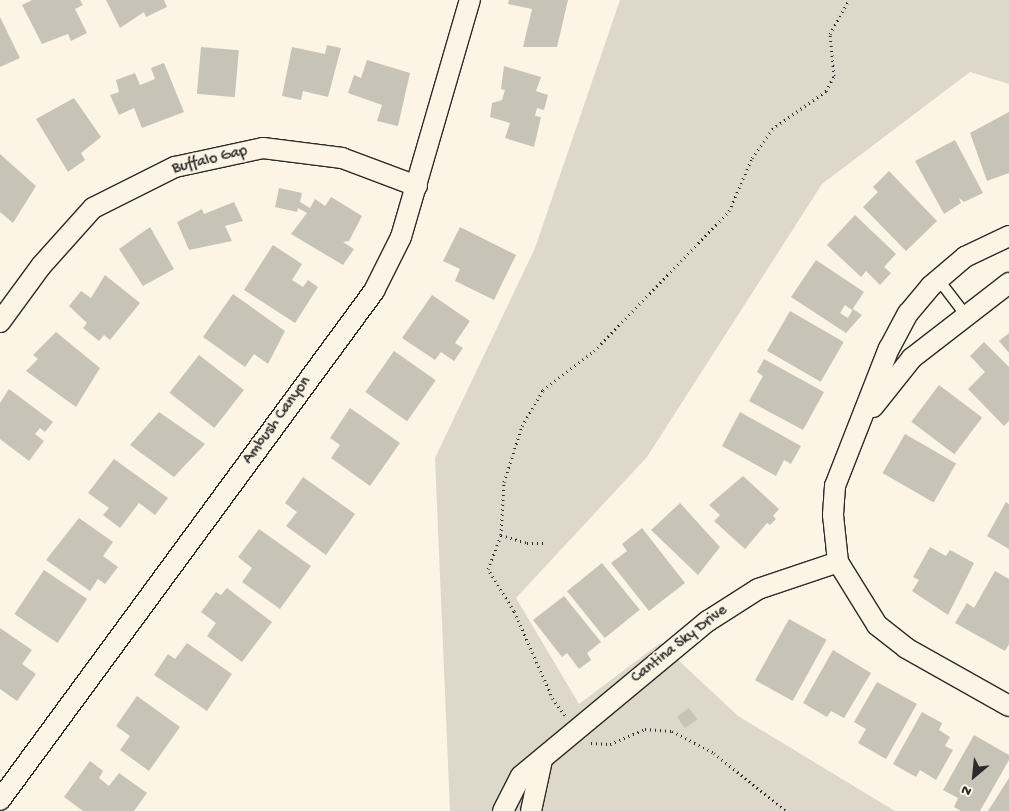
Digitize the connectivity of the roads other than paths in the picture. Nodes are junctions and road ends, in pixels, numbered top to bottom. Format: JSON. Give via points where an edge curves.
{"nodes":[{"id":1,"x":470,"y":0,"type":"edge"},
{"id":2,"x":417,"y":186,"type":"junction"},
{"id":3,"x":1009,"y":236,"type":"edge"},
{"id":4,"x":938,"y":279,"type":"junction"},
{"id":5,"x":1009,"y":283,"type":"edge"},
{"id":6,"x":965,"y":314,"type":"junction"},
{"id":7,"x":0,"y":322,"type":"edge"},
{"id":8,"x":867,"y":414,"type":"junction"},
{"id":9,"x":838,"y":562,"type":"junction"},
{"id":10,"x":1009,"y":706,"type":"edge"},
{"id":11,"x":542,"y":760,"type":"junction"},
{"id":12,"x":0,"y":800,"type":"edge"},
{"id":13,"x":503,"y":811,"type":"edge"},
{"id":14,"x":532,"y":811,"type":"edge"}],
"edges":[{"from":1,"to":2,"type":"street","name":"Ambush Canyon"},
{"from":2,"to":7,"type":"street","name":"Buffalo Gap","via":[[342,158],[263,148],[175,167],[94,208],[41,266]]},
{"from":2,"to":12,"type":"street","name":"Ambush Canyon","via":[[401,237],[374,291]]},
{"from":3,"to":4,"type":"street","via":[[965,257]]},
{"from":4,"to":6,"type":"lane"},
{"from":4,"to":8,"type":"street","via":[[908,313],[889,348]]},
{"from":5,"to":6,"type":"street"},
{"from":6,"to":8,"type":"street","via":[[912,358]]},
{"from":8,"to":9,"type":"street","via":[[836,486],[833,515]]},
{"from":9,"to":10,"type":"street","via":[[877,625],[906,648]]},
{"from":9,"to":11,"type":"street","name":"Cantina Sky Drive","via":[[785,578],[729,606],[574,728]]},
{"from":11,"to":13,"type":"street","name":"Cantina Sky Drive","via":[[521,776]]},
{"from":11,"to":14,"type":"street"}]}
